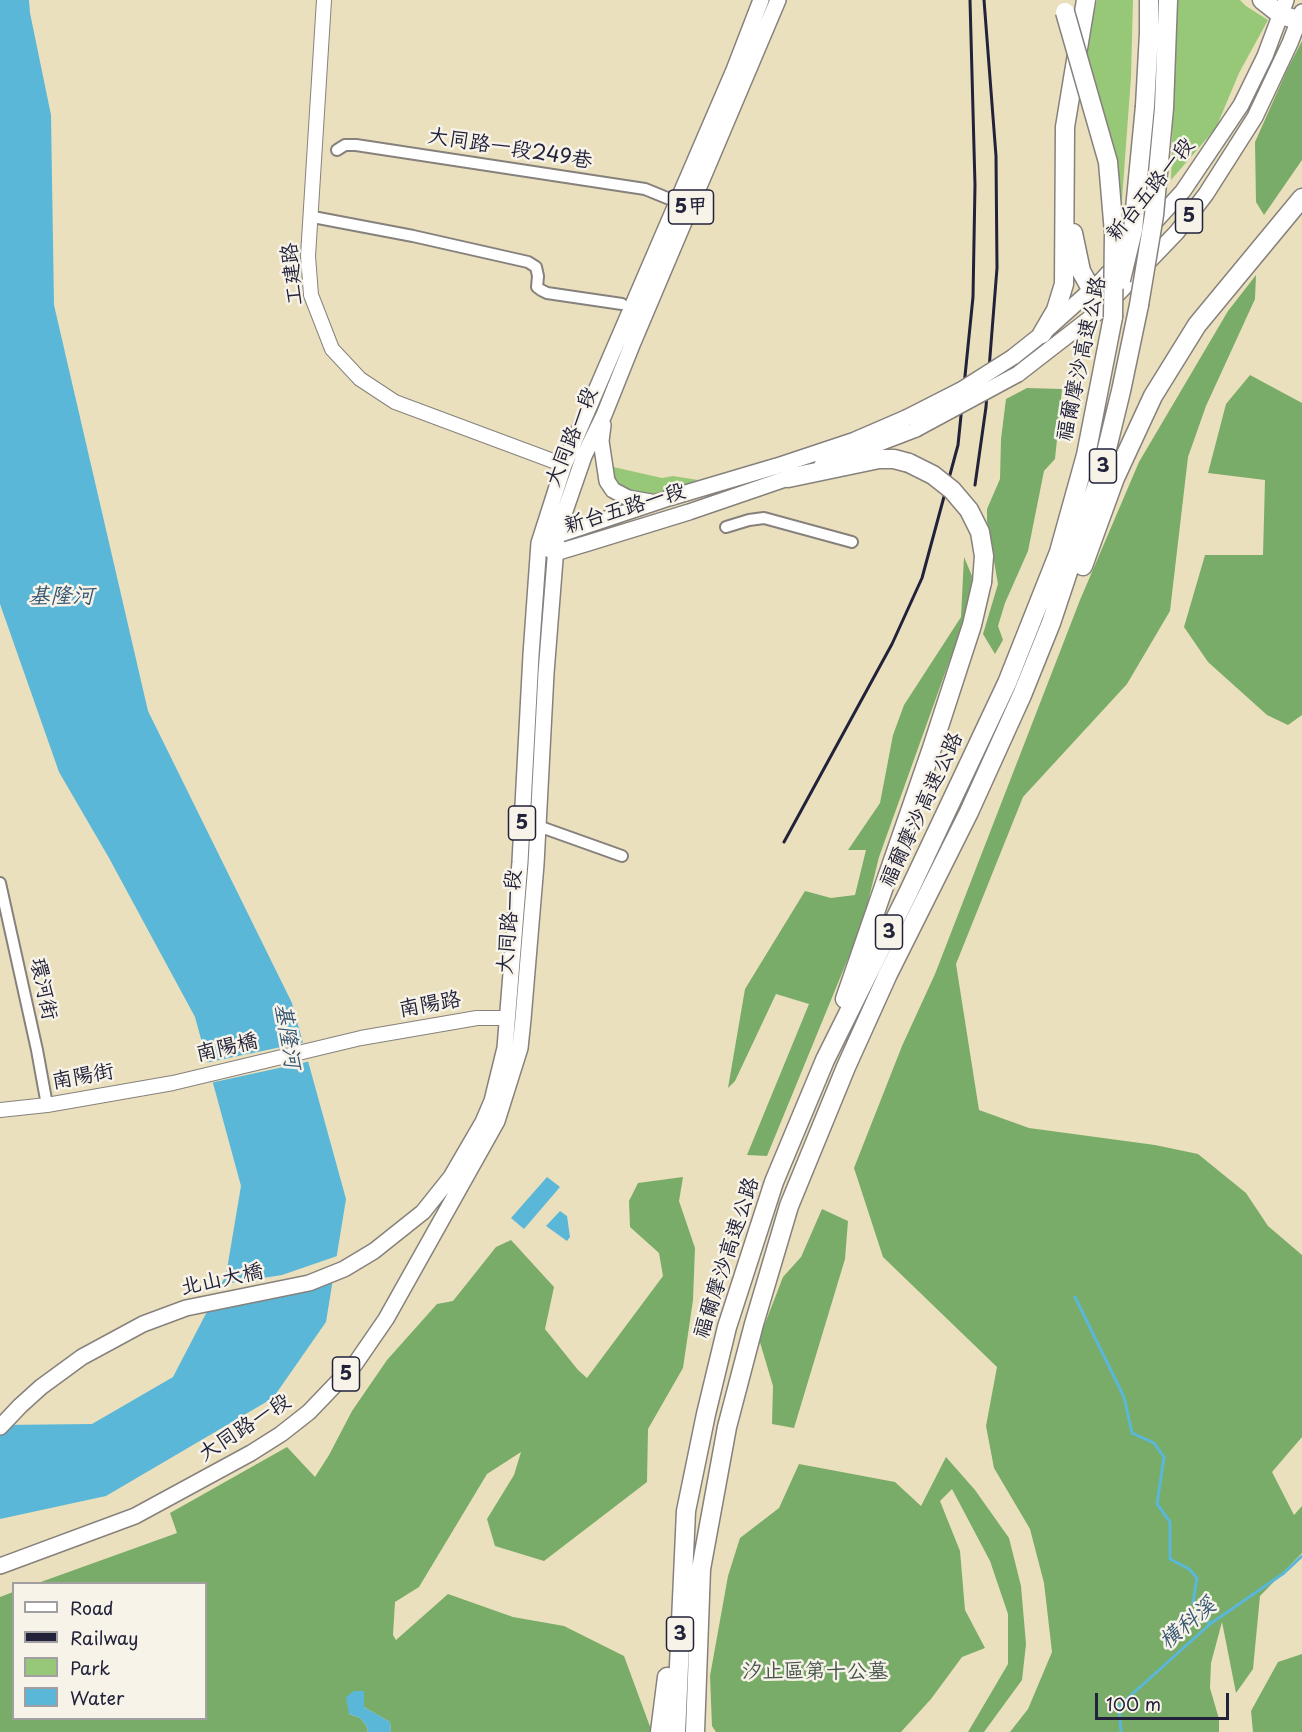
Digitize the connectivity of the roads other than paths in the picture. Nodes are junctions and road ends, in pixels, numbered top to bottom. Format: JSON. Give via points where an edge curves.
{"nodes":[{"id":1,"x":324,"y":0,"type":"edge"},
{"id":2,"x":761,"y":0,"type":"edge"},
{"id":3,"x":778,"y":0,"type":"edge"},
{"id":4,"x":1086,"y":0,"type":"edge"},
{"id":5,"x":1149,"y":0,"type":"edge"},
{"id":6,"x":1168,"y":0,"type":"edge"},
{"id":7,"x":1262,"y":0,"type":"edge"},
{"id":8,"x":1063,"y":6,"type":"edge"},
{"id":9,"x":1284,"y":7,"type":"edge"},
{"id":10,"x":1301,"y":18,"type":"edge"},
{"id":11,"x":741,"y":73,"type":"junction"},
{"id":12,"x":337,"y":150,"type":"dead end"},
{"id":13,"x":1302,"y":182,"type":"edge"},
{"id":14,"x":1066,"y":190,"type":"junction"},
{"id":15,"x":1302,"y":198,"type":"edge"},
{"id":16,"x":677,"y":202,"type":"junction"},
{"id":17,"x":313,"y":217,"type":"dead end"},
{"id":18,"x":1091,"y":290,"type":"junction"},
{"id":19,"x":1221,"y":294,"type":"junction"},
{"id":20,"x":622,"y":304,"type":"dead end"},
{"id":21,"x":1110,"y":318,"type":"junction"},
{"id":22,"x":633,"y":324,"type":"junction"},
{"id":23,"x":1042,"y":334,"type":"junction"},
{"id":24,"x":604,"y":415,"type":"junction"},
{"id":25,"x":911,"y":423,"type":"junction"},
{"id":26,"x":564,"y":465,"type":"junction"},
{"id":27,"x":788,"y":478,"type":"junction"},
{"id":28,"x":654,"y":502,"type":"junction"},
{"id":29,"x":726,"y":527,"type":"dead end"},
{"id":30,"x":558,"y":534,"type":"junction"},
{"id":31,"x":852,"y":542,"type":"dead end"},
{"id":32,"x":539,"y":543,"type":"junction"},
{"id":33,"x":555,"y":553,"type":"junction"},
{"id":34,"x":1051,"y":623,"type":"junction"},
{"id":35,"x":538,"y":826,"type":"junction"},
{"id":36,"x":622,"y":856,"type":"dead end"},
{"id":37,"x":0,"y":883,"type":"edge"},
{"id":38,"x":507,"y":1018,"type":"junction"},
{"id":39,"x":523,"y":1018,"type":"junction"},
{"id":40,"x":361,"y":1038,"type":"joint"},
{"id":41,"x":825,"y":1060,"type":"junction"},
{"id":42,"x":173,"y":1083,"type":"joint"},
{"id":43,"x":47,"y":1105,"type":"junction"},
{"id":44,"x":0,"y":1110,"type":"edge"},
{"id":45,"x":451,"y":1177,"type":"joint"},
{"id":46,"x":0,"y":1427,"type":"edge"},
{"id":47,"x":684,"y":1535,"type":"junction"},
{"id":48,"x":0,"y":1566,"type":"edge"},
{"id":49,"x":660,"y":1732,"type":"edge"},
{"id":50,"x":676,"y":1732,"type":"edge"},
{"id":51,"x":695,"y":1732,"type":"edge"}],
"edges":[{"from":1,"to":26,"type":"street","name":"工建路","via":[[308,256],[311,295],[332,349],[360,378],[395,402]]},
{"from":2,"to":11,"type":"main road","name":"大同路一段","number":"5甲"},
{"from":3,"to":11,"type":"main road","name":"大同路一段","number":"5甲"},
{"from":4,"to":14,"type":"highway","via":[[1065,127]]},
{"from":5,"to":21,"type":"highway","name":"福爾摩沙高速公路","number":"3","bridge":true,"via":[[1145,106],[1133,230]]},
{"from":6,"to":34,"type":"highway","name":"福爾摩沙高速公路","number":"3","bridge":true,"via":[[1164,108],[1154,215],[1139,305],[1101,473]]},
{"from":7,"to":9,"type":"highway"},
{"from":8,"to":21,"type":"highway","bridge":true,"via":[[1108,162],[1114,234]]},
{"from":9,"to":10,"type":"highway"},
{"from":9,"to":18,"type":"main road","name":"新台五路一段","number":"5","via":[[1241,105],[1189,182]]},
{"from":10,"to":21,"type":"main road","name":"新台五路一段","number":"5","via":[[1255,117],[1206,194]]},
{"from":11,"to":16,"type":"main road","name":"大同路一段","number":"5甲"},
{"from":11,"to":22,"type":"main road","name":"大同路一段","number":"5甲"},
{"from":12,"to":16,"type":"street","name":"大同路一段249巷","via":[[356,145],[610,183],[645,189]]},
{"from":13,"to":19,"type":"highway"},
{"from":14,"to":18,"type":"highway","via":[[1081,271]]},
{"from":14,"to":23,"type":"highway","via":[[1064,284],[1056,310]]},
{"from":15,"to":19,"type":"highway"},
{"from":16,"to":22,"type":"main road","name":"大同路一段","number":"5甲"},
{"from":17,"to":20,"type":"street","via":[[528,262],[536,267],[537,286],[547,293]]},
{"from":18,"to":21,"type":"highway"},
{"from":18,"to":23,"type":"main road","name":"新台五路一段","number":"5"},
{"from":19,"to":34,"type":"highway","via":[[1153,396],[1115,478],[1078,579]]},
{"from":21,"to":25,"type":"main road","name":"新台五路一段","number":"5","bridge":true,"via":[[1018,374]]},
{"from":21,"to":41,"type":"highway","name":"福爾摩沙高速公路","number":"3","via":[[1086,455],[1059,552],[1007,682]]},
{"from":22,"to":24,"type":"main road","name":"大同路一段","number":"5甲"},
{"from":22,"to":26,"type":"main road","name":"大同路一段","number":"5甲"},
{"from":23,"to":25,"type":"main road","name":"新台五路一段","number":"5","bridge":true},
{"from":24,"to":28,"type":"main road","via":[[601,441],[607,481],[613,490],[628,498]]},
{"from":24,"to":30,"type":"main road","name":"大同路一段","number":"5甲","via":[[584,456]]},
{"from":25,"to":27,"type":"main road","name":"新台五路一段","number":"5"},
{"from":25,"to":28,"type":"main road","name":"新台五路一段","number":"5"},
{"from":26,"to":32,"type":"main road","name":"大同路一段","number":"5甲"},
{"from":27,"to":33,"type":"main road","name":"新台五路一段","number":"5"},
{"from":27,"to":41,"type":"highway","bridge":true,"via":[[879,459],[909,463],[933,475],[969,510],[980,532],[984,556],[972,625]]},
{"from":28,"to":30,"type":"main road","name":"新台五路一段","number":"5"},
{"from":29,"to":31,"type":"street","via":[[764,518]]},
{"from":30,"to":32,"type":"main road","name":"新台五路一段","number":"5"},
{"from":30,"to":33,"type":"main road","name":"大同路一段","number":"5甲"},
{"from":32,"to":33,"type":"main road","name":"新台五路一段"},
{"from":32,"to":38,"type":"main road","name":"大同路一段","number":"5"},
{"from":33,"to":35,"type":"main road","name":"大同路一段","number":"5"},
{"from":34,"to":51,"type":"highway","name":"福爾摩沙高速公路","number":"3","via":[[969,812],[846,1067],[789,1206],[727,1427],[701,1569]]},
{"from":35,"to":36,"type":"street"},
{"from":35,"to":39,"type":"main road","name":"大同路一段","number":"5"},
{"from":37,"to":43,"type":"street","name":"環河街"},
{"from":38,"to":39,"type":"street"},
{"from":38,"to":40,"type":"street","name":"南陽路","via":[[477,1018]]},
{"from":38,"to":45,"type":"main road","name":"大同路一段","number":"5","via":[[505,1048],[492,1101]]},
{"from":39,"to":48,"type":"main road","name":"大同路一段","number":"5","via":[[520,1048],[497,1121],[386,1319],[329,1393],[261,1447],[160,1503]]},
{"from":40,"to":42,"type":"street","name":"南陽橋"},
{"from":41,"to":47,"type":"highway","name":"福爾摩沙高速公路","number":"3","via":[[774,1182],[727,1327],[703,1425]]},
{"from":42,"to":43,"type":"street","name":"南陽街"},
{"from":43,"to":44,"type":"street","name":"南陽街"},
{"from":45,"to":46,"type":"main road","name":"北山大橋","number":"5","via":[[423,1212],[400,1232],[344,1269],[309,1282],[186,1308],[143,1324],[82,1357],[41,1387]]},
{"from":47,"to":49,"type":"highway"},
{"from":47,"to":50,"type":"highway","name":"福爾摩沙高速公路","number":"3"}]}
